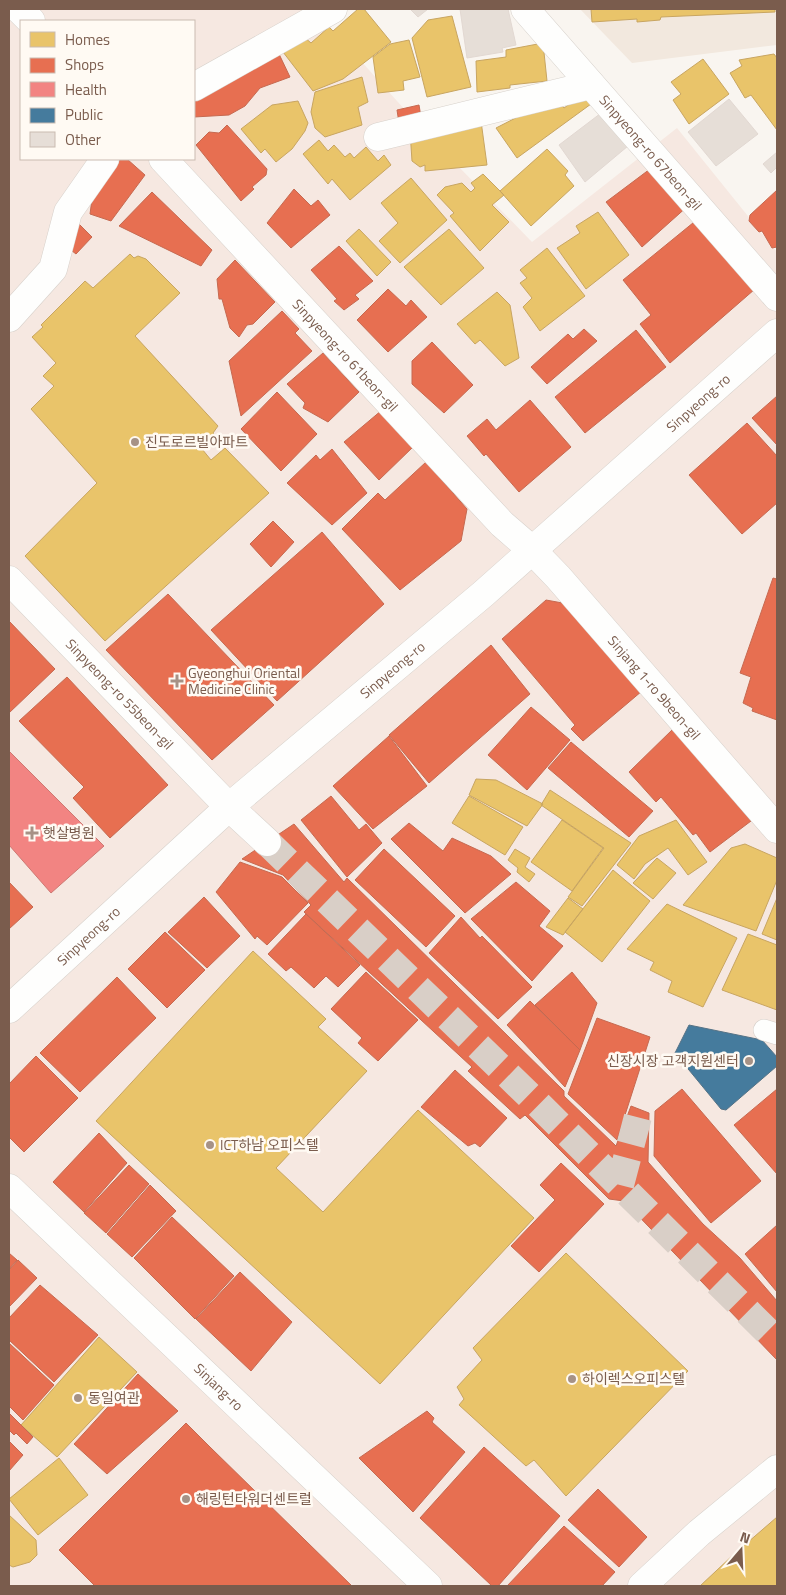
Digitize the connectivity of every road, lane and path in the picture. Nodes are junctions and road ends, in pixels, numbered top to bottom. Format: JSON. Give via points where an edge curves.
{"nodes":[{"id":1,"x":19,"y":9,"type":"edge"},
{"id":2,"x":332,"y":9,"type":"edge"},
{"id":3,"x":525,"y":9,"type":"edge"},
{"id":4,"x":30,"y":20,"type":"edge"},
{"id":5,"x":590,"y":85,"type":"junction"},
{"id":6,"x":195,"y":87,"type":"edge"},
{"id":7,"x":378,"y":137,"type":"dead end"},
{"id":8,"x":104,"y":160,"type":"edge"},
{"id":9,"x":164,"y":160,"type":"edge"},
{"id":10,"x":777,"y":297,"type":"edge"},
{"id":11,"x":9,"y":318,"type":"edge"},
{"id":12,"x":777,"y":332,"type":"edge"},
{"id":13,"x":531,"y":549,"type":"junction"},
{"id":14,"x":9,"y":580,"type":"edge"},
{"id":15,"x":229,"y":807,"type":"junction"},
{"id":16,"x":777,"y":828,"type":"edge"},
{"id":17,"x":267,"y":842,"type":"tunnel mouth"},
{"id":18,"x":9,"y":1009,"type":"edge"},
{"id":19,"x":9,"y":1188,"type":"edge"},
{"id":20,"x":777,"y":1469,"type":"edge"},
{"id":21,"x":428,"y":1586,"type":"edge"},
{"id":22,"x":642,"y":1586,"type":"edge"}],
"edges":[{"from":1,"to":4,"type":"street"},
{"from":2,"to":6,"type":"street"},
{"from":3,"to":5,"type":"street","name":"Sinpyeong-ro 67beon-gil"},
{"from":5,"to":7,"type":"street"},
{"from":5,"to":10,"type":"street","name":"Sinpyeong-ro 67beon-gil"},
{"from":8,"to":11,"type":"street","via":[[68,212],[54,269]]},
{"from":9,"to":13,"type":"street","name":"Sinpyeong-ro 61beon-gil","via":[[502,524]]},
{"from":12,"to":13,"type":"street","name":"Sinpyeong-ro"},
{"from":13,"to":15,"type":"street","name":"Sinpyeong-ro","via":[[483,594]]},
{"from":13,"to":16,"type":"street","name":"Sinjang 1-ro 9beon-gil"},
{"from":14,"to":15,"type":"street","name":"Sinpyeong-ro 55beon-gil"},
{"from":15,"to":17,"type":"street","name":"Sinpyeong-ro 55beon-gil"},
{"from":15,"to":18,"type":"street","name":"Sinpyeong-ro"},
{"from":19,"to":21,"type":"street","name":"Sinjang-ro"},
{"from":20,"to":22,"type":"street","via":[[699,1533]]}]}
